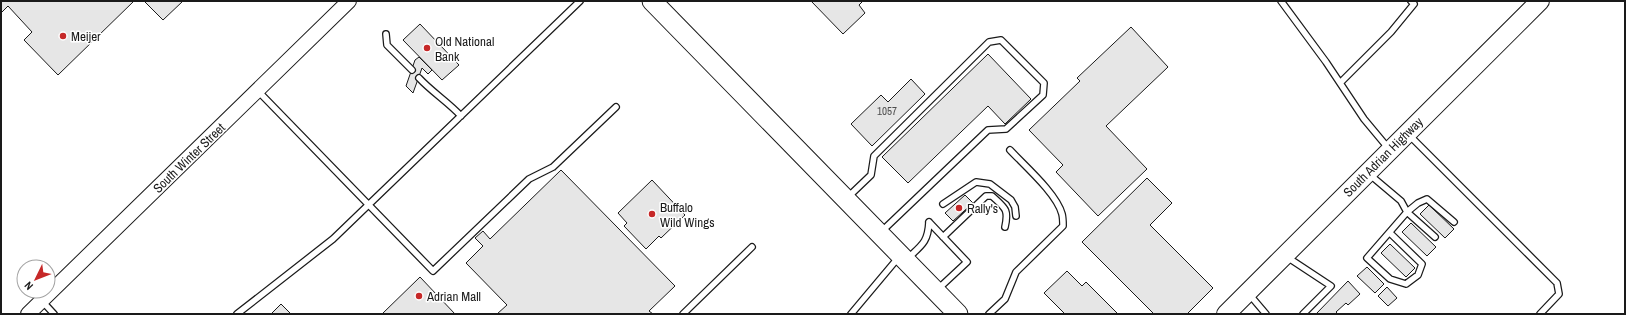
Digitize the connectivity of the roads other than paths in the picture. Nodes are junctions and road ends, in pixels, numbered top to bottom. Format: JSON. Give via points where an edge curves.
{"nodes":[{"id":1,"x":349,"y":1,"type":"edge"},
{"id":2,"x":580,"y":1,"type":"edge"},
{"id":3,"x":652,"y":1,"type":"edge"},
{"id":4,"x":1280,"y":1,"type":"edge"},
{"id":5,"x":1411,"y":1,"type":"edge"},
{"id":6,"x":1540,"y":1,"type":"edge"},
{"id":7,"x":386,"y":34,"type":"dead end"},
{"id":8,"x":412,"y":70,"type":"dead end"},
{"id":9,"x":419,"y":78,"type":"dead end"},
{"id":10,"x":1340,"y":83,"type":"junction"},
{"id":11,"x":258,"y":91,"type":"junction"},
{"id":12,"x":616,"y":107,"type":"dead end"},
{"id":13,"x":462,"y":116,"type":"junction"},
{"id":14,"x":1407,"y":133,"type":"junction"},
{"id":15,"x":1010,"y":150,"type":"dead end"},
{"id":16,"x":1390,"y":151,"type":"junction"},
{"id":17,"x":1368,"y":173,"type":"junction"},
{"id":18,"x":846,"y":199,"type":"junction"},
{"id":19,"x":943,"y":204,"type":"dead end"},
{"id":20,"x":369,"y":205,"type":"junction"},
{"id":21,"x":1407,"y":212,"type":"junction"},
{"id":22,"x":1016,"y":216,"type":"dead end"},
{"id":23,"x":1454,"y":222,"type":"dead end"},
{"id":24,"x":1005,"y":227,"type":"dead end"},
{"id":25,"x":1390,"y":233,"type":"junction"},
{"id":26,"x":880,"y":234,"type":"junction"},
{"id":27,"x":943,"y":237,"type":"junction"},
{"id":28,"x":1435,"y":237,"type":"dead end"},
{"id":29,"x":752,"y":247,"type":"dead end"},
{"id":30,"x":1285,"y":256,"type":"junction"},
{"id":31,"x":903,"y":258,"type":"junction"},
{"id":32,"x":936,"y":292,"type":"junction"},
{"id":33,"x":1248,"y":292,"type":"junction"},
{"id":34,"x":42,"y":301,"type":"junction"},
{"id":35,"x":28,"y":314,"type":"edge"},
{"id":36,"x":54,"y":314,"type":"edge"},
{"id":37,"x":237,"y":314,"type":"edge"},
{"id":38,"x":683,"y":314,"type":"edge"},
{"id":39,"x":851,"y":314,"type":"edge"},
{"id":40,"x":958,"y":314,"type":"edge"},
{"id":41,"x":989,"y":314,"type":"edge"},
{"id":42,"x":1226,"y":314,"type":"edge"},
{"id":43,"x":1266,"y":314,"type":"edge"},
{"id":44,"x":1303,"y":314,"type":"edge"},
{"id":45,"x":1540,"y":314,"type":"edge"}],
"edges":[{"from":1,"to":11,"type":"street","name":"South Winter Street"},
{"from":2,"to":13,"type":"lane"},
{"from":3,"to":18,"type":"highway"},
{"from":4,"to":10,"type":"lane"},
{"from":5,"to":10,"type":"lane","via":[[1414,4],[1391,32]]},
{"from":6,"to":14,"type":"main road","name":"South Adrian Highway"},
{"from":7,"to":8,"type":"lane","via":[[387,44]]},
{"from":9,"to":13,"type":"lane"},
{"from":10,"to":16,"type":"lane"},
{"from":11,"to":20,"type":"lane"},
{"from":11,"to":34,"type":"street","name":"South Winter Street"},
{"from":12,"to":20,"type":"lane","via":[[553,167],[529,179],[433,271]]},
{"from":13,"to":20,"type":"lane"},
{"from":14,"to":16,"type":"main road","name":"South Adrian Highway"},
{"from":14,"to":45,"type":"lane","via":[[1557,283],[1559,294]]},
{"from":15,"to":41,"type":"lane","via":[[1056,202],[1062,213],[1063,226],[1016,272],[1005,299]]},
{"from":16,"to":17,"type":"main road","name":"South Adrian Highway"},
{"from":17,"to":21,"type":"lane","via":[[1401,202]]},
{"from":17,"to":30,"type":"main road","name":"South Adrian Highway"},
{"from":18,"to":26,"type":"highway"},
{"from":18,"to":26,"type":"lane","via":[[871,175],[874,156],[989,42],[1001,40],[1044,83],[1043,94],[1006,129],[988,130]]},
{"from":19,"to":22,"type":"lane","via":[[976,182],[990,184],[1011,200]]},
{"from":20,"to":37,"type":"lane","via":[[312,257]]},
{"from":21,"to":23,"type":"lane","via":[[1427,199]]},
{"from":21,"to":25,"type":"lane"},
{"from":21,"to":28,"type":"lane"},
{"from":24,"to":27,"type":"lane","via":[[1006,209],[992,196],[986,196]]},
{"from":25,"to":25,"type":"lane","via":[[1367,258],[1390,279],[1406,284],[1418,275],[1422,264]]},
{"from":26,"to":31,"type":"highway"},
{"from":27,"to":31,"type":"lane","via":[[928,222],[928,234],[924,243]]},
{"from":27,"to":32,"type":"lane","via":[[968,262]]},
{"from":29,"to":38,"type":"lane"},
{"from":30,"to":33,"type":"main road","name":"South Adrian Highway"},
{"from":30,"to":44,"type":"lane","via":[[1331,286]]},
{"from":31,"to":32,"type":"highway"},
{"from":31,"to":39,"type":"lane"},
{"from":32,"to":40,"type":"highway"},
{"from":33,"to":42,"type":"main road","name":"South Adrian Highway"},
{"from":33,"to":43,"type":"lane"},
{"from":34,"to":35,"type":"street","name":"South Winter Street"},
{"from":34,"to":36,"type":"lane"}]}
